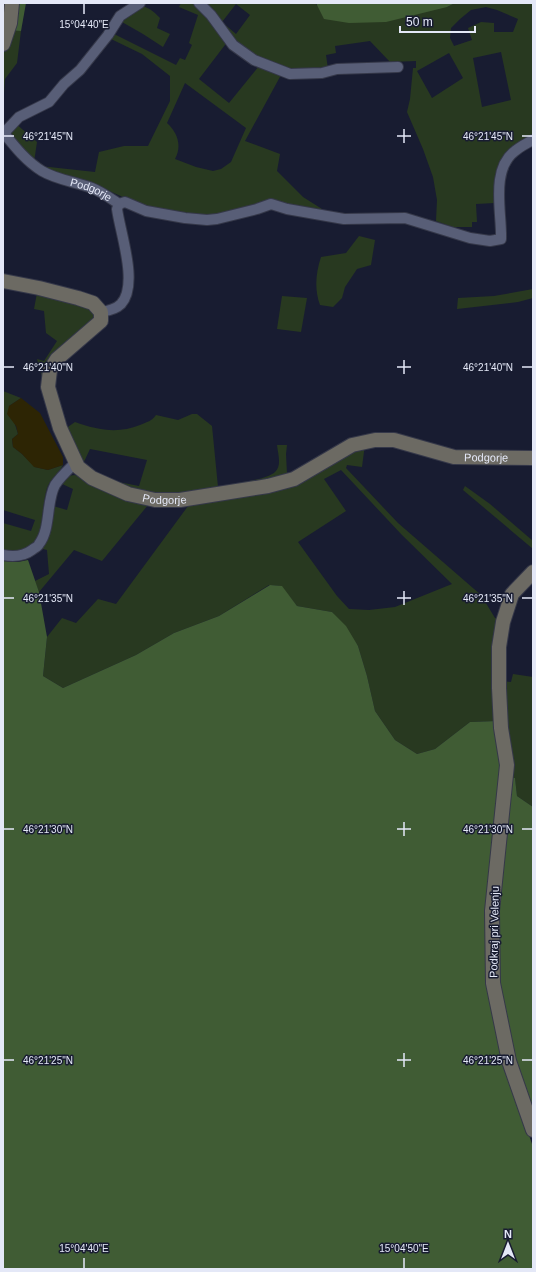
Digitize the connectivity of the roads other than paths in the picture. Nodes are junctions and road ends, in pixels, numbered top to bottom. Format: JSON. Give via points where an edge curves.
{"nodes":[{"id":1,"x":12,"y":3,"type":"edge"},
{"id":2,"x":140,"y":3,"type":"edge"},
{"id":3,"x":199,"y":3,"type":"edge"},
{"id":4,"x":3,"y":44,"type":"edge"},
{"id":5,"x":398,"y":66,"type":"dead end"},
{"id":6,"x":4,"y":133,"type":"edge"},
{"id":7,"x":533,"y":140,"type":"edge"},
{"id":8,"x":118,"y":204,"type":"junction"},
{"id":9,"x":3,"y":281,"type":"edge"},
{"id":10,"x":101,"y":312,"type":"junction"},
{"id":11,"x":533,"y":458,"type":"edge"},
{"id":12,"x":76,"y":462,"type":"junction"},
{"id":13,"x":3,"y":555,"type":"edge"},
{"id":14,"x":533,"y":572,"type":"edge"},
{"id":15,"x":533,"y":1130,"type":"edge"}],
"edges":[{"from":1,"to":4,"type":"street","via":[[10,23]]},
{"from":2,"to":6,"type":"street","name":"Podgorje","via":[[120,16],[80,70],[49,102],[19,117]]},
{"from":3,"to":5,"type":"street","via":[[233,45],[254,60],[290,74]]},
{"from":6,"to":8,"type":"street","name":"Podgorje","via":[[12,145],[43,172],[93,189],[107,195]]},
{"from":7,"to":8,"type":"street","name":"Podgorje","via":[[513,152],[505,163],[500,180],[499,199],[501,239],[490,241],[470,238],[405,218],[344,219],[271,204],[207,220],[146,211],[125,202]]},
{"from":8,"to":10,"type":"street","via":[[129,286],[121,304],[109,311]]},
{"from":9,"to":10,"type":"street","via":[[78,298],[93,303]]},
{"from":10,"to":12,"type":"street","name":"Podgorje","via":[[101,321],[57,359],[50,370],[48,387],[60,428]]},
{"from":11,"to":12,"type":"street","name":"Podgorje","via":[[454,457],[394,440],[375,440],[352,445],[294,479],[268,486],[180,500],[156,500],[128,494],[92,478],[78,467]]},
{"from":12,"to":13,"type":"street","via":[[55,486],[46,529],[39,545],[26,555]]},
{"from":14,"to":15,"type":"street","name":"Podkraj pri Velenju","via":[[512,594],[503,622],[499,647],[501,728],[507,765],[492,911],[493,983],[509,1061]]}]}
